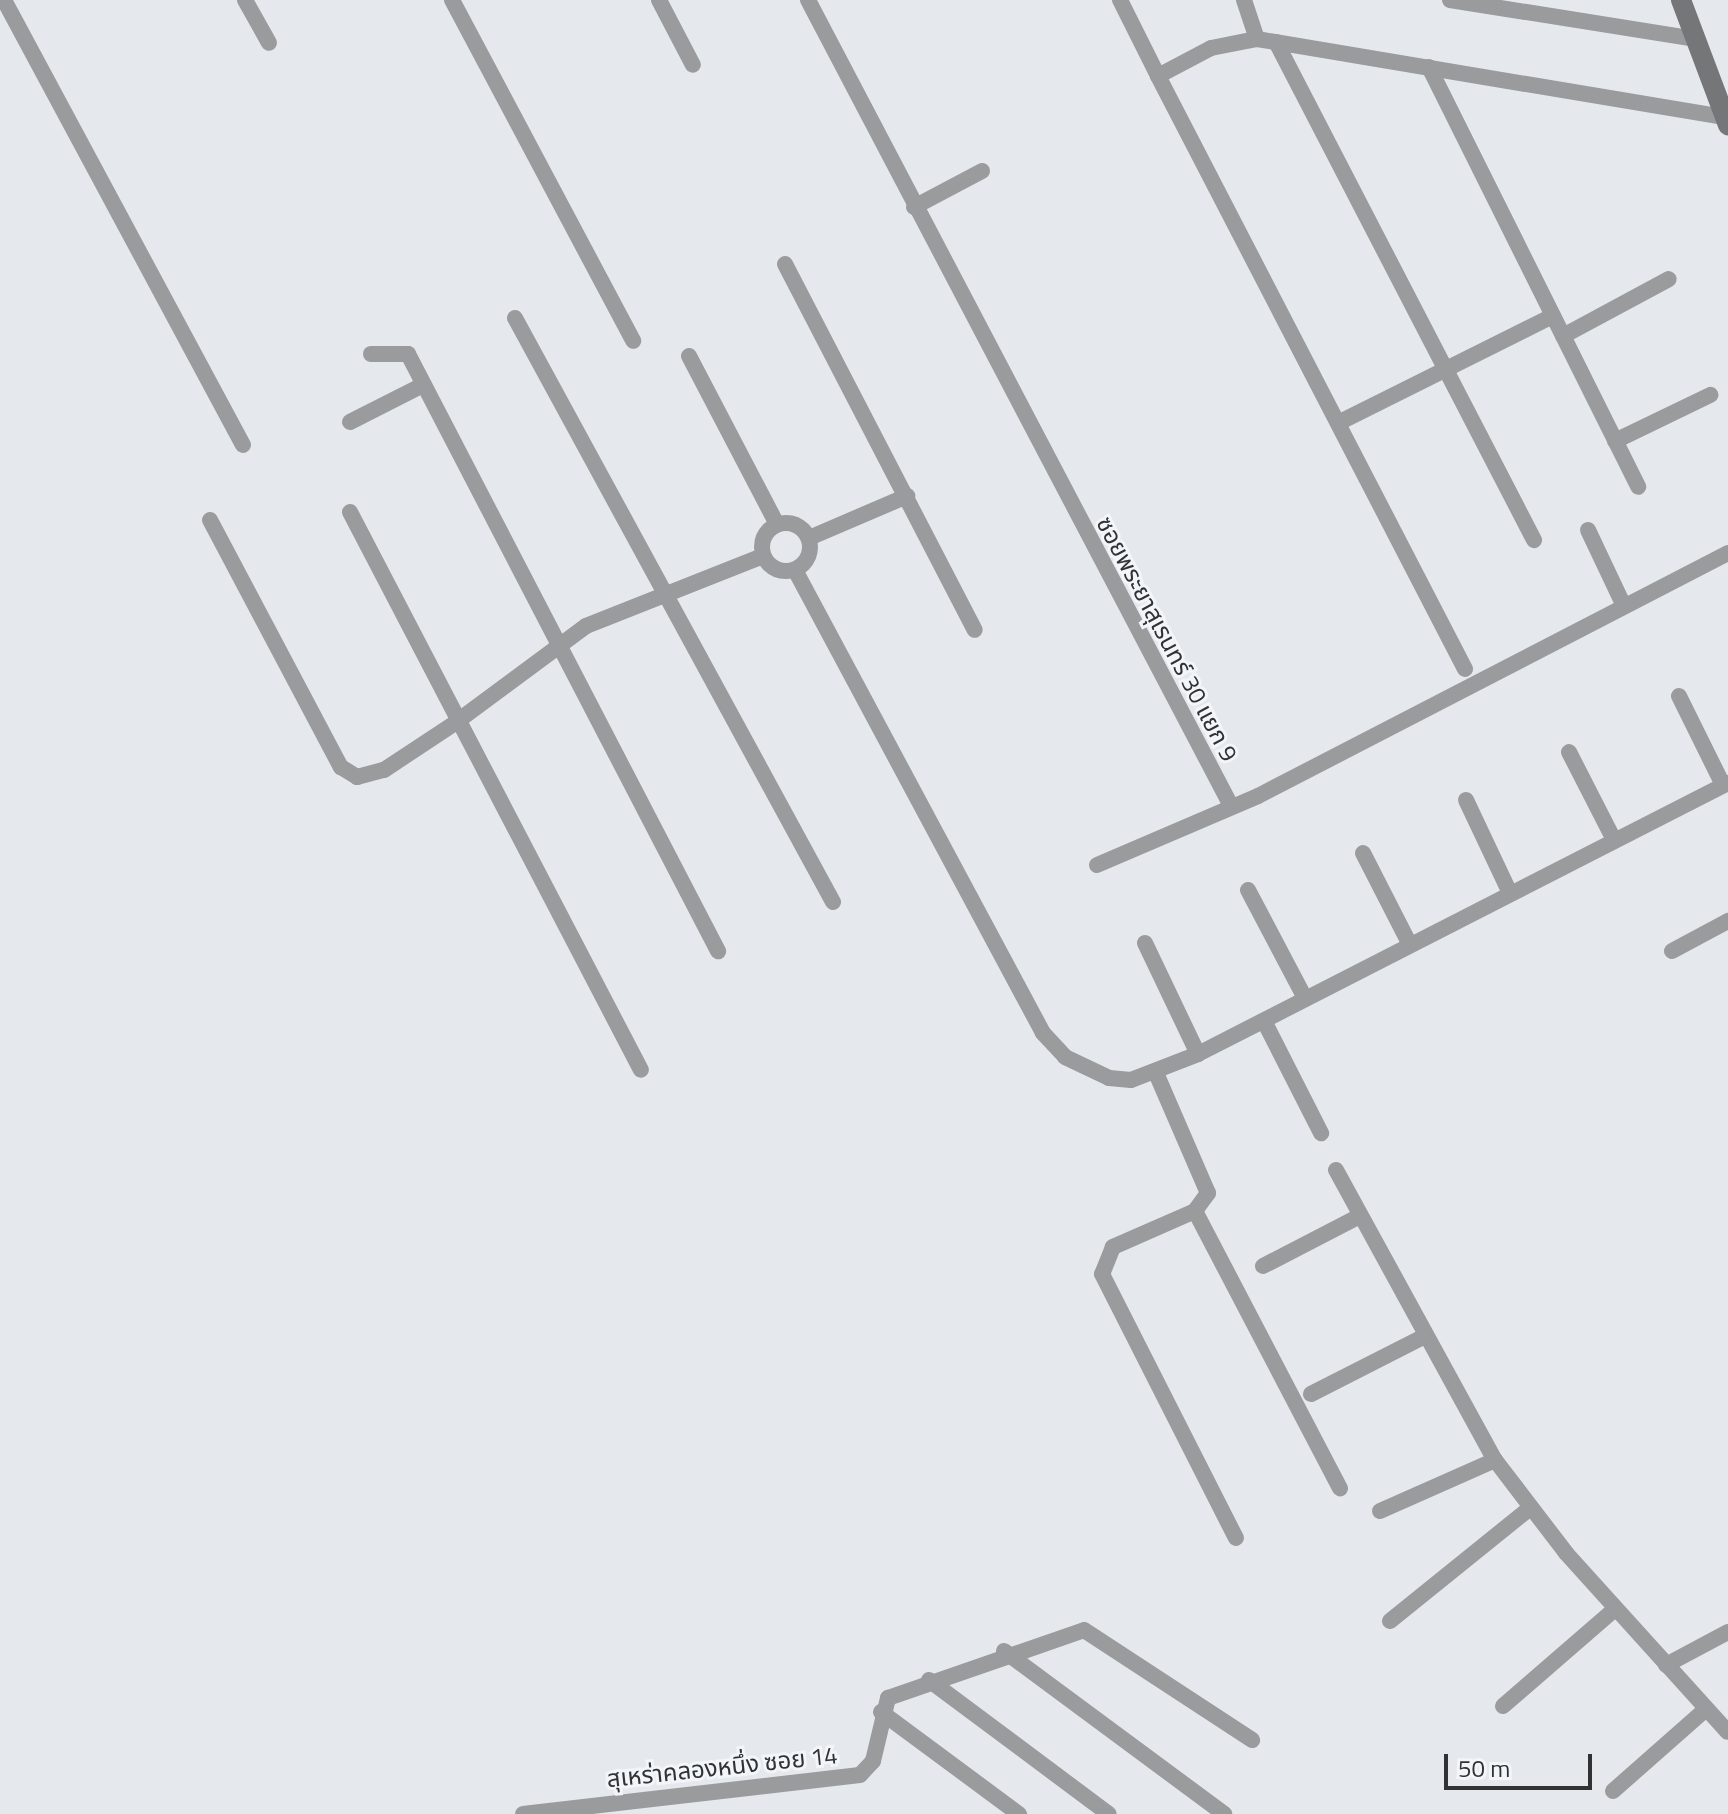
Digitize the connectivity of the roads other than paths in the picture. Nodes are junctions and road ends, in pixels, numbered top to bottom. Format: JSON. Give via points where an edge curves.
{"nodes":[{"id":1,"x":4,"y":0,"type":"edge"},
{"id":2,"x":245,"y":0,"type":"edge"},
{"id":3,"x":452,"y":0,"type":"edge"},
{"id":4,"x":659,"y":0,"type":"edge"},
{"id":5,"x":808,"y":0,"type":"edge"},
{"id":6,"x":1120,"y":0,"type":"edge"},
{"id":7,"x":1244,"y":0,"type":"edge"},
{"id":8,"x":1450,"y":0,"type":"edge"},
{"id":9,"x":1681,"y":0,"type":"edge"},
{"id":10,"x":1257,"y":39,"type":"junction"},
{"id":11,"x":1695,"y":39,"type":"junction"},
{"id":12,"x":1276,"y":42,"type":"junction"},
{"id":13,"x":269,"y":43,"type":"dead end"},
{"id":14,"x":693,"y":65,"type":"dead end"},
{"id":15,"x":1429,"y":67,"type":"junction"},
{"id":16,"x":1158,"y":76,"type":"junction"},
{"id":17,"x":1726,"y":121,"type":"edge"},
{"id":18,"x":982,"y":171,"type":"dead end"},
{"id":19,"x":914,"y":207,"type":"junction"},
{"id":20,"x":785,"y":264,"type":"dead end"},
{"id":21,"x":1669,"y":279,"type":"dead end"},
{"id":22,"x":1553,"y":316,"type":"junction"},
{"id":23,"x":515,"y":318,"type":"dead end"},
{"id":24,"x":1563,"y":336,"type":"junction"},
{"id":25,"x":633,"y":341,"type":"dead end"},
{"id":26,"x":371,"y":354,"type":"dead end"},
{"id":27,"x":689,"y":356,"type":"dead end"},
{"id":28,"x":1445,"y":368,"type":"junction"},
{"id":29,"x":423,"y":385,"type":"junction"},
{"id":30,"x":1710,"y":395,"type":"dead end"},
{"id":31,"x":350,"y":422,"type":"dead end"},
{"id":32,"x":1338,"y":423,"type":"junction"},
{"id":33,"x":1615,"y":441,"type":"junction"},
{"id":34,"x":243,"y":445,"type":"dead end"},
{"id":35,"x":1638,"y":487,"type":"dead end"},
{"id":36,"x":907,"y":496,"type":"junction"},
{"id":37,"x":350,"y":512,"type":"dead end"},
{"id":38,"x":210,"y":520,"type":"dead end"},
{"id":39,"x":777,"y":524,"type":"junction"},
{"id":40,"x":1588,"y":530,"type":"dead end"},
{"id":41,"x":809,"y":538,"type":"junction"},
{"id":42,"x":1534,"y":540,"type":"dead end"},
{"id":43,"x":1728,"y":553,"type":"edge"},
{"id":44,"x":763,"y":556,"type":"junction"},
{"id":45,"x":795,"y":570,"type":"junction"},
{"id":46,"x":670,"y":593,"type":"junction"},
{"id":47,"x":1624,"y":606,"type":"junction"},
{"id":48,"x":975,"y":630,"type":"dead end"},
{"id":49,"x":559,"y":643,"type":"junction"},
{"id":50,"x":1465,"y":669,"type":"dead end"},
{"id":51,"x":1679,"y":696,"type":"dead end"},
{"id":52,"x":455,"y":723,"type":"junction"},
{"id":53,"x":1569,"y":752,"type":"dead end"},
{"id":54,"x":1726,"y":784,"type":"edge"},
{"id":55,"x":1466,"y":800,"type":"dead end"},
{"id":56,"x":1229,"y":802,"type":"junction"},
{"id":57,"x":1614,"y":840,"type":"junction"},
{"id":58,"x":1363,"y":853,"type":"dead end"},
{"id":59,"x":1097,"y":865,"type":"dead end"},
{"id":60,"x":1248,"y":890,"type":"dead end"},
{"id":61,"x":1509,"y":891,"type":"junction"},
{"id":62,"x":833,"y":902,"type":"dead end"},
{"id":63,"x":1728,"y":921,"type":"edge"},
{"id":64,"x":1145,"y":943,"type":"dead end"},
{"id":65,"x":1409,"y":943,"type":"junction"},
{"id":66,"x":718,"y":951,"type":"dead end"},
{"id":67,"x":1672,"y":951,"type":"dead end"},
{"id":68,"x":1305,"y":998,"type":"junction"},
{"id":69,"x":1264,"y":1021,"type":"junction"},
{"id":70,"x":1198,"y":1054,"type":"junction"},
{"id":71,"x":641,"y":1070,"type":"dead end"},
{"id":72,"x":1156,"y":1073,"type":"junction"},
{"id":73,"x":1321,"y":1133,"type":"dead end"},
{"id":74,"x":1336,"y":1170,"type":"dead end"},
{"id":75,"x":1195,"y":1211,"type":"junction"},
{"id":76,"x":1358,"y":1217,"type":"junction"},
{"id":77,"x":1263,"y":1266,"type":"dead end"},
{"id":78,"x":1423,"y":1337,"type":"junction"},
{"id":79,"x":1311,"y":1394,"type":"dead end"},
{"id":80,"x":1495,"y":1460,"type":"junction"},
{"id":81,"x":1340,"y":1488,"type":"dead end"},
{"id":82,"x":1530,"y":1508,"type":"junction"},
{"id":83,"x":1380,"y":1511,"type":"dead end"},
{"id":84,"x":1236,"y":1538,"type":"dead end"},
{"id":85,"x":1614,"y":1610,"type":"junction"},
{"id":86,"x":1390,"y":1621,"type":"dead end"},
{"id":87,"x":1728,"y":1632,"type":"edge"},
{"id":88,"x":1004,"y":1651,"type":"junction"},
{"id":89,"x":1666,"y":1665,"type":"junction"},
{"id":90,"x":929,"y":1680,"type":"junction"},
{"id":91,"x":1503,"y":1706,"type":"dead end"},
{"id":92,"x":1706,"y":1709,"type":"junction"},
{"id":93,"x":881,"y":1712,"type":"junction"},
{"id":94,"x":1728,"y":1732,"type":"edge"},
{"id":95,"x":1252,"y":1740,"type":"dead end"},
{"id":96,"x":1613,"y":1791,"type":"dead end"},
{"id":97,"x":523,"y":1814,"type":"edge"},
{"id":98,"x":1019,"y":1814,"type":"edge"},
{"id":99,"x":1109,"y":1814,"type":"edge"},
{"id":100,"x":1224,"y":1814,"type":"edge"}],
"edges":[{"from":1,"to":34,"type":"street"},
{"from":2,"to":13,"type":"street"},
{"from":3,"to":25,"type":"street"},
{"from":4,"to":14,"type":"street"},
{"from":5,"to":19,"type":"street","name":"ซอยพระยาสุเรนทร์ 30 แยก 9"},
{"from":6,"to":16,"type":"street"},
{"from":7,"to":10,"type":"street"},
{"from":8,"to":11,"type":"street"},
{"from":9,"to":11,"type":"street"},
{"from":10,"to":12,"type":"street"},
{"from":10,"to":16,"type":"street","via":[[1211,48]]},
{"from":11,"to":17,"type":"street"},
{"from":12,"to":15,"type":"street"},
{"from":12,"to":28,"type":"street"},
{"from":15,"to":17,"type":"street"},
{"from":15,"to":22,"type":"street"},
{"from":16,"to":32,"type":"street"},
{"from":18,"to":19,"type":"street"},
{"from":19,"to":56,"type":"street","name":"ซอยพระยาสุเรนทร์ 30 แยก 9"},
{"from":20,"to":36,"type":"street"},
{"from":21,"to":24,"type":"street"},
{"from":22,"to":24,"type":"street"},
{"from":22,"to":28,"type":"street"},
{"from":23,"to":46,"type":"street"},
{"from":24,"to":33,"type":"street"},
{"from":26,"to":29,"type":"street","via":[[404,351]]},
{"from":27,"to":39,"type":"street"},
{"from":28,"to":32,"type":"street"},
{"from":28,"to":42,"type":"street"},
{"from":29,"to":31,"type":"street"},
{"from":29,"to":49,"type":"street"},
{"from":30,"to":33,"type":"street"},
{"from":32,"to":50,"type":"street"},
{"from":33,"to":35,"type":"street"},
{"from":36,"to":41,"type":"street"},
{"from":36,"to":48,"type":"street"},
{"from":37,"to":52,"type":"street"},
{"from":38,"to":52,"type":"street","via":[[348,774],[384,770]]},
{"from":39,"to":41,"type":"street","via":[[796,524]]},
{"from":39,"to":44,"type":"street","via":[[763,536]]},
{"from":40,"to":47,"type":"street"},
{"from":41,"to":45,"type":"street","via":[[809,557]]},
{"from":43,"to":47,"type":"street"},
{"from":44,"to":45,"type":"street","via":[[776,570]]},
{"from":44,"to":46,"type":"street"},
{"from":45,"to":72,"type":"street","via":[[1043,1033],[1065,1057],[1109,1078]]},
{"from":46,"to":49,"type":"street"},
{"from":46,"to":62,"type":"street"},
{"from":47,"to":56,"type":"street","via":[[1258,796]]},
{"from":49,"to":52,"type":"street"},
{"from":49,"to":66,"type":"street"},
{"from":51,"to":54,"type":"street"},
{"from":52,"to":71,"type":"street"},
{"from":53,"to":57,"type":"street"},
{"from":54,"to":57,"type":"street"},
{"from":55,"to":61,"type":"street"},
{"from":56,"to":59,"type":"street"},
{"from":57,"to":61,"type":"street"},
{"from":58,"to":65,"type":"street"},
{"from":60,"to":68,"type":"street"},
{"from":61,"to":65,"type":"street"},
{"from":63,"to":67,"type":"street"},
{"from":64,"to":70,"type":"street"},
{"from":65,"to":68,"type":"street"},
{"from":68,"to":69,"type":"street"},
{"from":69,"to":70,"type":"street"},
{"from":69,"to":73,"type":"street"},
{"from":70,"to":72,"type":"street"},
{"from":72,"to":75,"type":"street","via":[[1206,1182]]},
{"from":74,"to":76,"type":"street"},
{"from":75,"to":81,"type":"street"},
{"from":75,"to":84,"type":"street","via":[[1113,1247],[1102,1274]]},
{"from":76,"to":77,"type":"street"},
{"from":76,"to":78,"type":"street"},
{"from":78,"to":79,"type":"street"},
{"from":78,"to":80,"type":"street"},
{"from":80,"to":82,"type":"street"},
{"from":80,"to":83,"type":"street"},
{"from":82,"to":85,"type":"street"},
{"from":82,"to":86,"type":"street"},
{"from":85,"to":89,"type":"street"},
{"from":85,"to":91,"type":"street"},
{"from":87,"to":89,"type":"street"},
{"from":88,"to":90,"type":"street"},
{"from":88,"to":95,"type":"street","via":[[1094,1632]]},
{"from":88,"to":100,"type":"street"},
{"from":89,"to":92,"type":"street"},
{"from":90,"to":93,"type":"street","via":[[888,1698]]},
{"from":90,"to":99,"type":"street"},
{"from":92,"to":94,"type":"street"},
{"from":92,"to":96,"type":"street"},
{"from":93,"to":97,"type":"street","name":"สุเหร่าคลองหนึ่ง ซอย 14","via":[[873,1761],[842,1780]]},
{"from":93,"to":98,"type":"street"}]}
